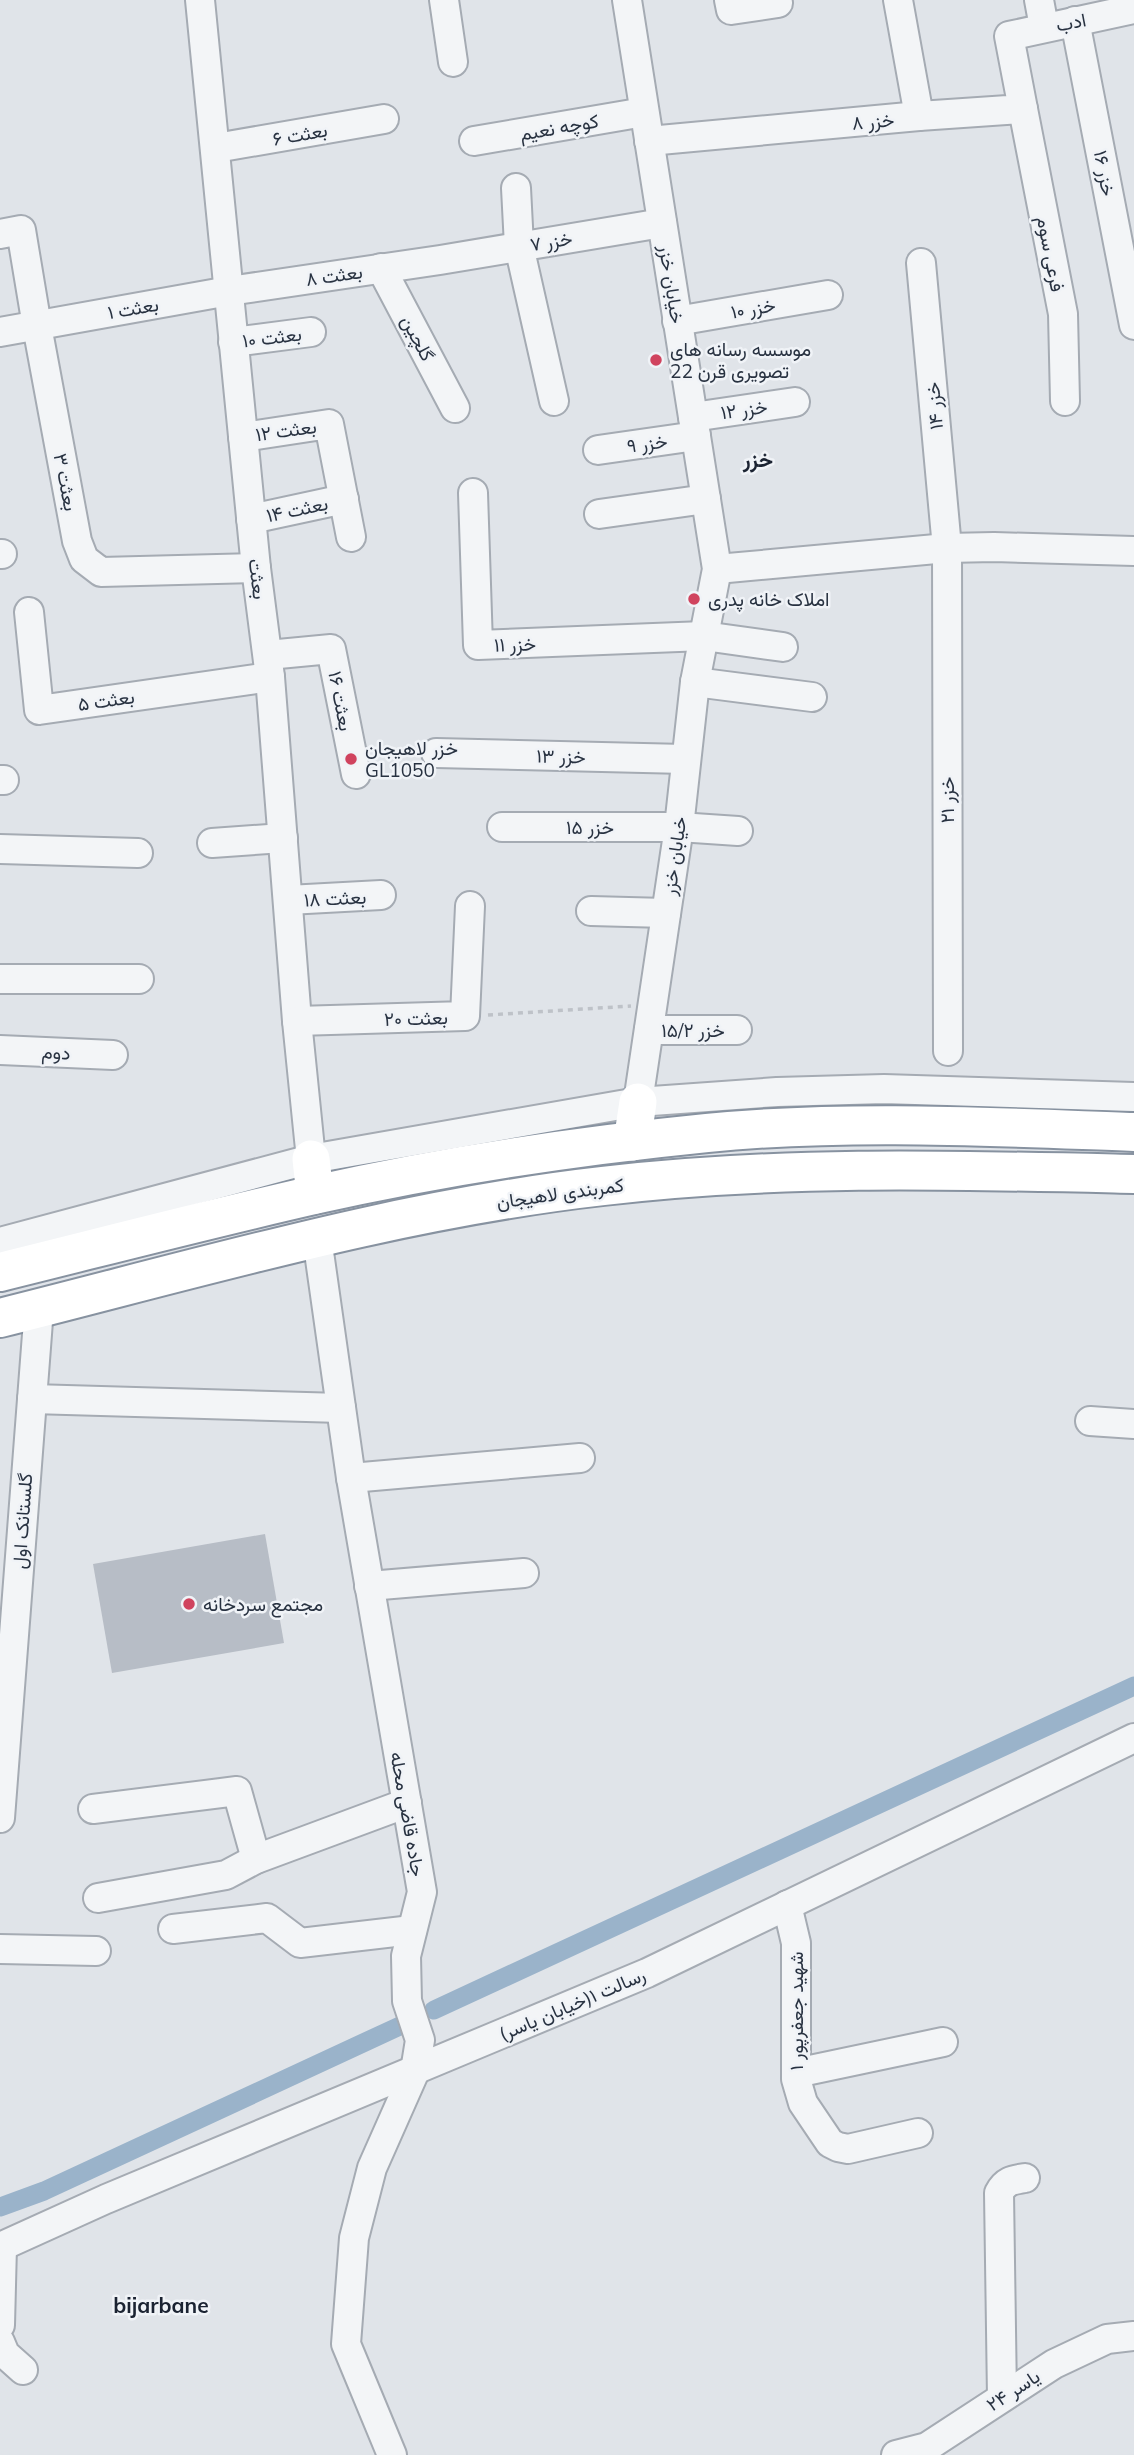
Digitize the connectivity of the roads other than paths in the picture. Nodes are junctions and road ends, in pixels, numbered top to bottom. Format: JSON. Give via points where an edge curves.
{"nodes":[{"id":1,"x":200,"y":0,"type":"edge"},
{"id":2,"x":444,"y":0,"type":"edge"},
{"id":3,"x":626,"y":0,"type":"edge"},
{"id":4,"x":729,"y":0,"type":"edge"},
{"id":5,"x":898,"y":0,"type":"edge"},
{"id":6,"x":778,"y":3,"type":"dead end"},
{"id":7,"x":1134,"y":9,"type":"edge"},
{"id":8,"x":1042,"y":14,"type":"edge"},
{"id":9,"x":1075,"y":21,"type":"junction"},
{"id":10,"x":453,"y":62,"type":"dead end"},
{"id":11,"x":1023,"y":109,"type":"junction"},
{"id":12,"x":644,"y":112,"type":"junction"},
{"id":13,"x":919,"y":116,"type":"junction"},
{"id":14,"x":384,"y":119,"type":"dead end"},
{"id":15,"x":474,"y":141,"type":"dead end"},
{"id":16,"x":649,"y":141,"type":"junction"},
{"id":17,"x":216,"y":148,"type":"junction"},
{"id":18,"x":516,"y":188,"type":"dead end"},
{"id":19,"x":662,"y":223,"type":"junction"},
{"id":20,"x":11,"y":232,"type":"edge"},
{"id":21,"x":519,"y":246,"type":"junction"},
{"id":22,"x":440,"y":260,"type":"joint"},
{"id":23,"x":921,"y":263,"type":"dead end"},
{"id":24,"x":381,"y":268,"type":"junction"},
{"id":25,"x":229,"y":291,"type":"junction"},
{"id":26,"x":828,"y":295,"type":"dead end"},
{"id":27,"x":677,"y":321,"type":"junction"},
{"id":28,"x":1134,"y":325,"type":"edge"},
{"id":29,"x":37,"y":326,"type":"junction"},
{"id":30,"x":0,"y":332,"type":"edge"},
{"id":31,"x":311,"y":332,"type":"dead end"},
{"id":32,"x":233,"y":342,"type":"junction"},
{"id":33,"x":554,"y":401,"type":"dead end"},
{"id":34,"x":1065,"y":401,"type":"dead end"},
{"id":35,"x":795,"y":402,"type":"dead end"},
{"id":36,"x":456,"y":408,"type":"dead end"},
{"id":37,"x":694,"y":426,"type":"junction"},
{"id":38,"x":243,"y":437,"type":"junction"},
{"id":39,"x":598,"y":450,"type":"dead end"},
{"id":40,"x":473,"y":493,"type":"dead end"},
{"id":41,"x":344,"y":499,"type":"junction"},
{"id":42,"x":706,"y":499,"type":"junction"},
{"id":43,"x":599,"y":514,"type":"dead end"},
{"id":44,"x":251,"y":519,"type":"junction"},
{"id":45,"x":351,"y":537,"type":"dead end"},
{"id":46,"x":947,"y":548,"type":"junction"},
{"id":47,"x":1134,"y":551,"type":"edge"},
{"id":48,"x":256,"y":568,"type":"junction"},
{"id":49,"x":717,"y":569,"type":"junction"},
{"id":50,"x":29,"y":612,"type":"dead end"},
{"id":51,"x":704,"y":636,"type":"junction"},
{"id":52,"x":783,"y":647,"type":"dead end"},
{"id":53,"x":269,"y":666,"type":"junction"},
{"id":54,"x":695,"y":682,"type":"junction"},
{"id":55,"x":812,"y":696,"type":"dead end"},
{"id":56,"x":436,"y":753,"type":"dead end"},
{"id":57,"x":685,"y":758,"type":"junction"},
{"id":58,"x":356,"y":774,"type":"dead end"},
{"id":59,"x":502,"y":827,"type":"dead end"},
{"id":60,"x":679,"y":827,"type":"junction"},
{"id":61,"x":738,"y":831,"type":"dead end"},
{"id":62,"x":284,"y":838,"type":"junction"},
{"id":63,"x":212,"y":843,"type":"dead end"},
{"id":64,"x":0,"y":849,"type":"edge"},
{"id":65,"x":138,"y":853,"type":"dead end"},
{"id":66,"x":381,"y":895,"type":"dead end"},
{"id":67,"x":289,"y":900,"type":"junction"},
{"id":68,"x":470,"y":905,"type":"dead end"},
{"id":69,"x":592,"y":911,"type":"dead end"},
{"id":70,"x":666,"y":913,"type":"junction"},
{"id":71,"x":0,"y":979,"type":"edge"},
{"id":72,"x":139,"y":979,"type":"dead end"},
{"id":73,"x":650,"y":1017,"type":"junction"},
{"id":74,"x":297,"y":1021,"type":"junction"},
{"id":75,"x":737,"y":1030,"type":"dead end"},
{"id":76,"x":0,"y":1050,"type":"edge"},
{"id":77,"x":948,"y":1052,"type":"dead end"},
{"id":78,"x":113,"y":1055,"type":"dead end"},
{"id":79,"x":1134,"y":1097,"type":"edge"},
{"id":80,"x":638,"y":1102,"type":"junction"},
{"id":81,"x":1134,"y":1132,"type":"edge"},
{"id":82,"x":632,"y":1142,"type":"junction"},
{"id":83,"x":1134,"y":1174,"type":"edge"},
{"id":84,"x":314,"y":1177,"type":"junction"},
{"id":85,"x":317,"y":1238,"type":"junction"},
{"id":86,"x":0,"y":1242,"type":"edge"},
{"id":87,"x":0,"y":1272,"type":"edge"},
{"id":88,"x":38,"y":1308,"type":"junction"},
{"id":89,"x":0,"y":1318,"type":"edge"},
{"id":90,"x":32,"y":1399,"type":"junction"},
{"id":91,"x":341,"y":1408,"type":"junction"},
{"id":92,"x":1090,"y":1422,"type":"dead end"},
{"id":93,"x":1134,"y":1424,"type":"edge"},
{"id":94,"x":580,"y":1458,"type":"dead end"},
{"id":95,"x":351,"y":1478,"type":"junction"},
{"id":96,"x":524,"y":1573,"type":"dead end"},
{"id":97,"x":369,"y":1586,"type":"junction"},
{"id":98,"x":1134,"y":1738,"type":"edge"},
{"id":99,"x":407,"y":1803,"type":"junction"},
{"id":100,"x":93,"y":1810,"type":"dead end"},
{"id":101,"x":0,"y":1818,"type":"edge"},
{"id":102,"x":256,"y":1859,"type":"junction"},
{"id":103,"x":98,"y":1898,"type":"dead end"},
{"id":104,"x":787,"y":1905,"type":"junction"},
{"id":105,"x":173,"y":1929,"type":"dead end"},
{"id":106,"x":412,"y":1930,"type":"junction"},
{"id":107,"x":0,"y":1949,"type":"edge"},
{"id":108,"x":96,"y":1951,"type":"dead end"},
{"id":109,"x":943,"y":2042,"type":"dead end"},
{"id":110,"x":415,"y":2071,"type":"junction"},
{"id":111,"x":796,"y":2073,"type":"junction"},
{"id":112,"x":918,"y":2133,"type":"dead end"},
{"id":113,"x":1025,"y":2178,"type":"dead end"},
{"id":114,"x":1,"y":2247,"type":"edge"},
{"id":115,"x":0,"y":2325,"type":"edge"},
{"id":116,"x":1134,"y":2336,"type":"edge"},
{"id":117,"x":0,"y":2342,"type":"edge"},
{"id":118,"x":23,"y":2370,"type":"dead end"},
{"id":119,"x":1002,"y":2397,"type":"junction"},
{"id":120,"x":392,"y":2455,"type":"edge"},
{"id":121,"x":896,"y":2455,"type":"edge"}],
"edges":[{"from":1,"to":17,"type":"street","name":"بعثت"},
{"from":2,"to":10,"type":"street"},
{"from":3,"to":12,"type":"street","name":"خیابان خزر"},
{"from":4,"to":6,"type":"street","via":[[731,9]]},
{"from":5,"to":13,"type":"street"},
{"from":7,"to":9,"type":"street","name":"ادب"},
{"from":8,"to":9,"type":"street","name":"ادب"},
{"from":8,"to":11,"type":"street","name":"ادب","via":[[1009,36]]},
{"from":9,"to":28,"type":"street","name":"خزر ۱۶"},
{"from":11,"to":13,"type":"street","name":"خزر ۸"},
{"from":11,"to":34,"type":"street","name":"فرعی سوم","via":[[1063,314]]},
{"from":12,"to":15,"type":"street","name":"کوچه نعیم"},
{"from":12,"to":16,"type":"street","name":"خیابان خزر"},
{"from":13,"to":16,"type":"street","name":"خزر ۸"},
{"from":14,"to":17,"type":"street","name":"بعثت ۶"},
{"from":16,"to":19,"type":"street","name":"خیابان خزر"},
{"from":17,"to":25,"type":"street","name":"بعثت"},
{"from":18,"to":21,"type":"street"},
{"from":19,"to":21,"type":"street","name":"خزر ۷"},
{"from":19,"to":27,"type":"street","name":"خیابان خزر"},
{"from":20,"to":29,"type":"street","name":"بعثت ۳"},
{"from":21,"to":22,"type":"street","name":"خزر ۷"},
{"from":21,"to":33,"type":"street"},
{"from":22,"to":24,"type":"street","name":"بعثت ۸"},
{"from":23,"to":46,"type":"street","name":"خزر ۱۴"},
{"from":24,"to":25,"type":"street","name":"بعثت ۸"},
{"from":24,"to":36,"type":"street","name":"گلچین"},
{"from":25,"to":29,"type":"street","name":"بعثت ۱"},
{"from":25,"to":32,"type":"street","name":"بعثت"},
{"from":26,"to":27,"type":"street","name":"خزر ۱۰"},
{"from":27,"to":37,"type":"street","name":"خیابان خزر"},
{"from":29,"to":30,"type":"street","name":"بعثت ۱"},
{"from":29,"to":48,"type":"street","name":"بعثت ۳","via":[[84,559],[101,572]]},
{"from":31,"to":32,"type":"street","name":"بعثت ۱۰"},
{"from":32,"to":38,"type":"street","name":"بعثت"},
{"from":35,"to":37,"type":"street","name":"خزر ۱۲"},
{"from":37,"to":39,"type":"street","name":"خزر ۹"},
{"from":37,"to":42,"type":"street","name":"خیابان خزر"},
{"from":38,"to":41,"type":"street","name":"بعثت ۱۲","via":[[329,424]]},
{"from":38,"to":44,"type":"street","name":"بعثت"},
{"from":40,"to":51,"type":"street","name":"خزر ۱۱","via":[[478,645]]},
{"from":41,"to":44,"type":"street","name":"بعثت ۱۴"},
{"from":41,"to":45,"type":"street"},
{"from":42,"to":43,"type":"street"},
{"from":42,"to":49,"type":"street","name":"خیابان خزر"},
{"from":44,"to":48,"type":"street","name":"بعثت"},
{"from":46,"to":47,"type":"street"},
{"from":46,"to":49,"type":"street"},
{"from":46,"to":77,"type":"street","name":"خزر ۲۱"},
{"from":48,"to":53,"type":"street","name":"بعثت"},
{"from":49,"to":51,"type":"street","name":"خیابان خزر"},
{"from":50,"to":53,"type":"street","name":"بعثت ۵","via":[[39,710]]},
{"from":51,"to":52,"type":"street"},
{"from":51,"to":54,"type":"street","name":"خیابان خزر"},
{"from":53,"to":58,"type":"street","name":"بعثت ۱۶","via":[[331,649]]},
{"from":53,"to":62,"type":"street","name":"بعثت"},
{"from":54,"to":55,"type":"street"},
{"from":54,"to":57,"type":"street","name":"خیابان خزر"},
{"from":56,"to":57,"type":"street","name":"خزر ۱۳"},
{"from":57,"to":60,"type":"street","name":"خیابان خزر"},
{"from":59,"to":60,"type":"street","name":"خزر ۱۵"},
{"from":60,"to":61,"type":"street","name":"خزر ۱۵"},
{"from":60,"to":70,"type":"street","name":"خیابان خزر"},
{"from":62,"to":63,"type":"street"},
{"from":62,"to":67,"type":"street","name":"بعثت"},
{"from":64,"to":65,"type":"street"},
{"from":66,"to":67,"type":"street","name":"بعثت ۱۸"},
{"from":67,"to":74,"type":"street","name":"بعثت"},
{"from":68,"to":74,"type":"street","name":"بعثت ۲۰","via":[[465,1016]]},
{"from":69,"to":70,"type":"street"},
{"from":70,"to":73,"type":"street","name":"خیابان خزر"},
{"from":71,"to":72,"type":"street"},
{"from":73,"to":75,"type":"street","name":"خزر ۱۵/۲"},
{"from":73,"to":80,"type":"street","name":"خیابان خزر"},
{"from":74,"to":84,"type":"street","name":"بعثت"},
{"from":76,"to":78,"type":"street","name":"دوم"},
{"from":79,"to":80,"type":"street","via":[[884,1089]]},
{"from":80,"to":82,"type":"main road"},
{"from":80,"to":84,"type":"street"},
{"from":81,"to":82,"type":"highway","name":"کمربندی لاهیجان","via":[[832,1125]]},
{"from":82,"to":84,"type":"highway","name":"کمربندی لاهیجان","via":[[429,1172]]},
{"from":83,"to":85,"type":"highway","name":"کمربندی لاهیجان","via":[[903,1170],[711,1175],[435,1211]]},
{"from":84,"to":86,"type":"street"},
{"from":84,"to":87,"type":"highway","name":"کمربندی لاهیجان"},
{"from":85,"to":88,"type":"highway","name":"کمربندی لاهیجان"},
{"from":85,"to":91,"type":"street","name":"جاده قاضی محله"},
{"from":88,"to":89,"type":"highway","name":"کمربندی لاهیجان"},
{"from":88,"to":90,"type":"street","name":"گلستانک اول"},
{"from":90,"to":91,"type":"street"},
{"from":90,"to":101,"type":"street","name":"گلستانک اول"},
{"from":91,"to":95,"type":"street","name":"جاده قاضی محله"},
{"from":92,"to":93,"type":"street"},
{"from":94,"to":95,"type":"street"},
{"from":95,"to":97,"type":"street","name":"جاده قاضی محله"},
{"from":96,"to":97,"type":"street"},
{"from":97,"to":99,"type":"street","name":"جاده قاضی محله"},
{"from":98,"to":104,"type":"street","name":"رسالت ۱(خیابان یاسر)"},
{"from":99,"to":102,"type":"street"},
{"from":99,"to":106,"type":"street","name":"جاده قاضی محله","via":[[422,1892]]},
{"from":100,"to":102,"type":"street","via":[[237,1791]]},
{"from":102,"to":103,"type":"street","via":[[226,1875]]},
{"from":104,"to":110,"type":"street","name":"رسالت ۱(خیابان یاسر)","via":[[647,1973]]},
{"from":104,"to":111,"type":"street","name":"شهید جعفرپور ۱","via":[[796,1943]]},
{"from":105,"to":106,"type":"street","via":[[267,1917],[300,1943]]},
{"from":106,"to":110,"type":"street","name":"جاده قاضی محله","via":[[406,1956],[407,2001],[420,2040]]},
{"from":107,"to":108,"type":"street"},
{"from":109,"to":111,"type":"street"},
{"from":110,"to":114,"type":"street","name":"رسالت ۱(خیابان یاسر)"},
{"from":110,"to":120,"type":"street","name":"جاده قاضی محله","via":[[372,2168],[354,2238],[346,2344]]},
{"from":111,"to":112,"type":"street","name":"شهید جعفرپور ۱","via":[[803,2103],[830,2143],[838,2147]]},
{"from":113,"to":119,"type":"street","via":[[1010,2180],[999,2193]]},
{"from":114,"to":115,"type":"street"},
{"from":116,"to":119,"type":"street","name":"یاسر ۲۴","via":[[1107,2339],[1054,2364]]},
{"from":117,"to":118,"type":"street","via":[[5,2354]]},
{"from":119,"to":121,"type":"street","name":"یاسر ۲۴","via":[[927,2446]]}]}
